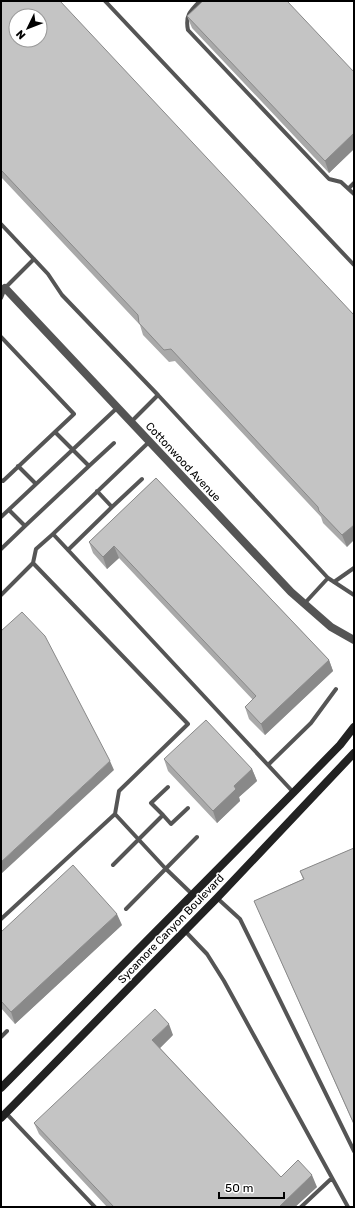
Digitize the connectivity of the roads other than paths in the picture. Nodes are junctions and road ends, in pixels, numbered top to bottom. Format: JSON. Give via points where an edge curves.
{"nodes":[{"id":1,"x":105,"y":1,"type":"edge"},
{"id":2,"x":200,"y":1,"type":"edge"},
{"id":3,"x":354,"y":183,"type":"edge"},
{"id":4,"x":349,"y":188,"type":"junction"},
{"id":5,"x":354,"y":194,"type":"edge"},
{"id":6,"x":1,"y":224,"type":"edge"},
{"id":7,"x":34,"y":259,"type":"junction"},
{"id":8,"x":354,"y":265,"type":"edge"},
{"id":9,"x":3,"y":287,"type":"edge"},
{"id":10,"x":1,"y":298,"type":"edge"},
{"id":11,"x":1,"y":336,"type":"edge"},
{"id":12,"x":158,"y":395,"type":"junction"},
{"id":13,"x":117,"y":408,"type":"junction"},
{"id":14,"x":130,"y":422,"type":"junction"},
{"id":15,"x":55,"y":432,"type":"junction"},
{"id":16,"x":149,"y":442,"type":"junction"},
{"id":17,"x":114,"y":443,"type":"dead end"},
{"id":18,"x":73,"y":450,"type":"junction"},
{"id":19,"x":18,"y":466,"type":"junction"},
{"id":20,"x":89,"y":466,"type":"junction"},
{"id":21,"x":142,"y":479,"type":"dead end"},
{"id":22,"x":1,"y":480,"type":"edge"},
{"id":23,"x":36,"y":484,"type":"junction"},
{"id":24,"x":98,"y":491,"type":"junction"},
{"id":25,"x":112,"y":507,"type":"junction"},
{"id":26,"x":9,"y":510,"type":"junction"},
{"id":27,"x":1,"y":517,"type":"edge"},
{"id":28,"x":25,"y":526,"type":"junction"},
{"id":29,"x":53,"y":534,"type":"junction"},
{"id":30,"x":1,"y":548,"type":"edge"},
{"id":31,"x":68,"y":550,"type":"junction"},
{"id":32,"x":33,"y":563,"type":"junction"},
{"id":33,"x":354,"y":568,"type":"edge"},
{"id":34,"x":328,"y":578,"type":"junction"},
{"id":35,"x":334,"y":582,"type":"junction"},
{"id":36,"x":1,"y":595,"type":"edge"},
{"id":37,"x":354,"y":595,"type":"edge"},
{"id":38,"x":303,"y":604,"type":"junction"},
{"id":39,"x":354,"y":640,"type":"edge"},
{"id":40,"x":336,"y":689,"type":"dead end"},
{"id":41,"x":354,"y":728,"type":"edge"},
{"id":42,"x":354,"y":754,"type":"edge"},
{"id":43,"x":268,"y":765,"type":"junction"},
{"id":44,"x":168,"y":787,"type":"dead end"},
{"id":45,"x":294,"y":793,"type":"junction"},
{"id":46,"x":188,"y":808,"type":"dead end"},
{"id":47,"x":115,"y":814,"type":"junction"},
{"id":48,"x":163,"y":816,"type":"junction"},
{"id":49,"x":197,"y":837,"type":"dead end"},
{"id":50,"x":139,"y":839,"type":"junction"},
{"id":51,"x":113,"y":865,"type":"dead end"},
{"id":52,"x":165,"y":868,"type":"junction"},
{"id":53,"x":192,"y":894,"type":"junction"},
{"id":54,"x":217,"y":898,"type":"junction"},
{"id":55,"x":126,"y":909,"type":"dead end"},
{"id":56,"x":1,"y":919,"type":"edge"},
{"id":57,"x":185,"y":930,"type":"junction"},
{"id":58,"x":7,"y":1031,"type":"dead end"},
{"id":59,"x":1,"y":1037,"type":"edge"},
{"id":60,"x":1,"y":1088,"type":"edge"},
{"id":61,"x":3,"y":1116,"type":"edge"},
{"id":62,"x":354,"y":1151,"type":"edge"},
{"id":63,"x":332,"y":1178,"type":"junction"},
{"id":64,"x":94,"y":1207,"type":"edge"},
{"id":65,"x":301,"y":1207,"type":"edge"},
{"id":66,"x":348,"y":1207,"type":"edge"}],
"edges":[{"from":1,"to":8,"type":"lane"},
{"from":2,"to":4,"type":"lane","via":[[189,12],[186,20],[188,30],[329,180],[341,182]]},
{"from":3,"to":4,"type":"lane"},
{"from":4,"to":5,"type":"lane"},
{"from":6,"to":7,"type":"lane"},
{"from":7,"to":9,"type":"lane"},
{"from":7,"to":12,"type":"lane","via":[[62,295]]},
{"from":9,"to":10,"type":"lane"},
{"from":9,"to":13,"type":"street","name":"Cottonwood Avenue"},
{"from":11,"to":15,"type":"lane","via":[[74,414]]},
{"from":12,"to":14,"type":"lane"},
{"from":12,"to":34,"type":"lane"},
{"from":13,"to":14,"type":"street","name":"Cottonwood Avenue"},
{"from":13,"to":18,"type":"lane"},
{"from":14,"to":16,"type":"street","name":"Cottonwood Avenue"},
{"from":15,"to":18,"type":"lane"},
{"from":15,"to":19,"type":"lane"},
{"from":16,"to":24,"type":"lane"},
{"from":16,"to":38,"type":"street","name":"Cottonwood Avenue"},
{"from":17,"to":20,"type":"lane"},
{"from":18,"to":20,"type":"lane"},
{"from":18,"to":23,"type":"lane"},
{"from":19,"to":22,"type":"lane"},
{"from":19,"to":23,"type":"lane"},
{"from":20,"to":28,"type":"lane"},
{"from":21,"to":25,"type":"lane"},
{"from":23,"to":26,"type":"lane"},
{"from":24,"to":25,"type":"lane"},
{"from":24,"to":29,"type":"lane"},
{"from":25,"to":31,"type":"lane"},
{"from":26,"to":27,"type":"lane"},
{"from":26,"to":28,"type":"lane"},
{"from":28,"to":30,"type":"lane"},
{"from":29,"to":31,"type":"lane"},
{"from":29,"to":32,"type":"lane","via":[[36,549]]},
{"from":31,"to":43,"type":"lane"},
{"from":32,"to":36,"type":"lane"},
{"from":32,"to":47,"type":"lane","via":[[188,724],[119,792]]},
{"from":33,"to":35,"type":"lane"},
{"from":34,"to":35,"type":"lane"},
{"from":34,"to":38,"type":"lane"},
{"from":35,"to":37,"type":"lane"},
{"from":38,"to":39,"type":"street","name":"Cottonwood Avenue","via":[[331,627]]},
{"from":40,"to":43,"type":"lane","via":[[311,723]]},
{"from":41,"to":45,"type":"main road","name":"Sycamore Canyon Boulevard"},
{"from":42,"to":54,"type":"main road","name":"Sycamore Canyon Boulevard"},
{"from":43,"to":45,"type":"lane"},
{"from":44,"to":48,"type":"lane","via":[[151,803]]},
{"from":45,"to":53,"type":"main road","name":"Sycamore Canyon Boulevard"},
{"from":46,"to":48,"type":"lane","via":[[171,824]]},
{"from":47,"to":50,"type":"lane"},
{"from":47,"to":56,"type":"lane"},
{"from":48,"to":50,"type":"lane"},
{"from":49,"to":52,"type":"lane"},
{"from":50,"to":51,"type":"lane"},
{"from":50,"to":52,"type":"lane"},
{"from":52,"to":53,"type":"lane"},
{"from":52,"to":55,"type":"lane"},
{"from":53,"to":60,"type":"main road","name":"Sycamore Canyon Boulevard"},
{"from":54,"to":57,"type":"main road","name":"Sycamore Canyon Boulevard"},
{"from":54,"to":62,"type":"lane","via":[[240,919]]},
{"from":57,"to":61,"type":"main road","name":"Sycamore Canyon Boulevard"},
{"from":57,"to":63,"type":"lane","via":[[207,954],[224,981]]},
{"from":58,"to":59,"type":"lane"},
{"from":61,"to":64,"type":"lane"},
{"from":63,"to":65,"type":"lane"},
{"from":63,"to":66,"type":"lane"}]}
